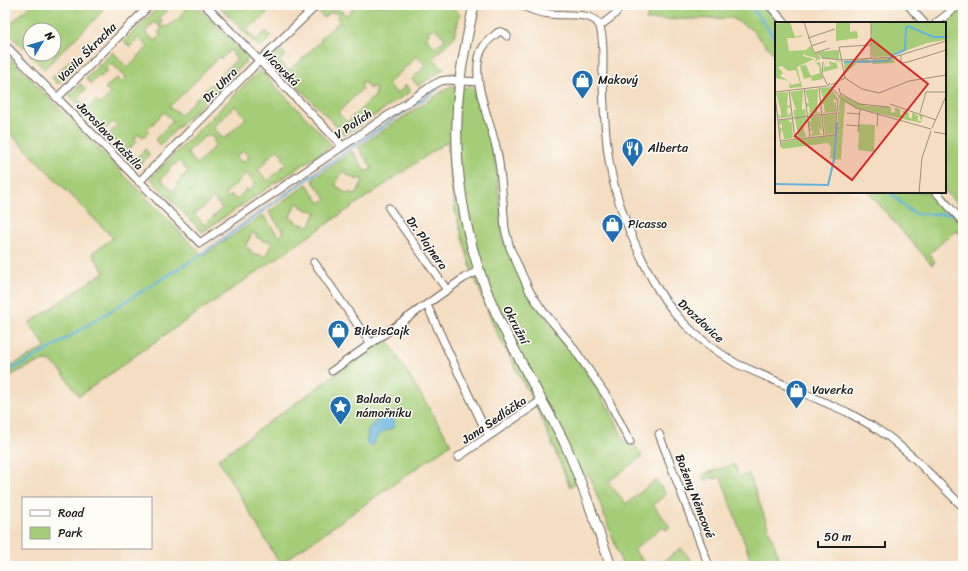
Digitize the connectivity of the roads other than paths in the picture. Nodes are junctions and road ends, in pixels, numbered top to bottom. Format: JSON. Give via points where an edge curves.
{"nodes":[{"id":1,"x":150,"y":5,"type":"edge"},
{"id":2,"x":205,"y":5,"type":"edge"},
{"id":3,"x":317,"y":5,"type":"edge"},
{"id":4,"x":483,"y":5,"type":"edge"},
{"id":5,"x":521,"y":5,"type":"edge"},
{"id":6,"x":622,"y":5,"type":"edge"},
{"id":7,"x":769,"y":5,"type":"edge"},
{"id":8,"x":908,"y":5,"type":"edge"},
{"id":9,"x":959,"y":5,"type":"edge"},
{"id":10,"x":474,"y":8,"type":"edge"},
{"id":11,"x":784,"y":22,"type":"edge"},
{"id":12,"x":923,"y":22,"type":"edge"},
{"id":13,"x":937,"y":22,"type":"edge"},
{"id":14,"x":600,"y":26,"type":"junction"},
{"id":15,"x":507,"y":36,"type":"dead end"},
{"id":16,"x":5,"y":45,"type":"edge"},
{"id":17,"x":259,"y":61,"type":"junction"},
{"id":18,"x":460,"y":81,"type":"junction"},
{"id":19,"x":479,"y":82,"type":"junction"},
{"id":20,"x":57,"y":98,"type":"junction"},
{"id":21,"x":342,"y":146,"type":"junction"},
{"id":22,"x":139,"y":182,"type":"junction"},
{"id":23,"x":937,"y":193,"type":"edge"},
{"id":24,"x":389,"y":208,"type":"dead end"},
{"id":25,"x":963,"y":222,"type":"edge"},
{"id":26,"x":200,"y":242,"type":"joint"},
{"id":27,"x":314,"y":262,"type":"dead end"},
{"id":28,"x":480,"y":270,"type":"junction"},
{"id":29,"x":447,"y":290,"type":"junction"},
{"id":30,"x":427,"y":304,"type":"junction"},
{"id":31,"x":371,"y":344,"type":"junction"},
{"id":32,"x":332,"y":371,"type":"dead end"},
{"id":33,"x":542,"y":400,"type":"junction"},
{"id":34,"x":659,"y":434,"type":"dead end"},
{"id":35,"x":489,"y":436,"type":"junction"},
{"id":36,"x":630,"y":442,"type":"dead end"},
{"id":37,"x":458,"y":457,"type":"dead end"},
{"id":38,"x":963,"y":507,"type":"edge"},
{"id":39,"x":611,"y":566,"type":"edge"},
{"id":40,"x":709,"y":566,"type":"edge"}],
"edges":[{"from":1,"to":20,"type":"street","name":"Vasila Škracha"},
{"from":2,"to":17,"type":"street","name":"Vícovská"},
{"from":3,"to":17,"type":"street","name":"Dr. Uhra"},
{"from":4,"to":10,"type":"street"},
{"from":5,"to":14,"type":"street","via":[[550,14],[588,16]]},
{"from":6,"to":14,"type":"street"},
{"from":7,"to":11,"type":"street"},
{"from":8,"to":12,"type":"street"},
{"from":9,"to":13,"type":"street"},
{"from":10,"to":18,"type":"street"},
{"from":14,"to":38,"type":"street","name":"Drozdovice","via":[[606,140],[612,173],[624,217],[636,246],[666,302],[683,322],[721,355],[847,412],[889,437]]},
{"from":15,"to":19,"type":"street","via":[[502,32],[496,33],[481,52]]},
{"from":16,"to":20,"type":"street","name":"Jaroslava Kaštila"},
{"from":17,"to":21,"type":"street","name":"Vícovská"},
{"from":17,"to":22,"type":"street","name":"Dr. Uhra"},
{"from":18,"to":19,"type":"street","name":"V Polích"},
{"from":18,"to":21,"type":"street","name":"V Polích","via":[[444,80],[433,85]]},
{"from":18,"to":28,"type":"street","name":"Okružní","via":[[457,134],[460,183],[468,229]]},
{"from":19,"to":36,"type":"street","via":[[498,154],[505,229],[510,248],[534,299],[597,382]]},
{"from":20,"to":22,"type":"street","name":"Jaroslava Kaštila"},
{"from":21,"to":26,"type":"street","name":"V Polích"},
{"from":22,"to":26,"type":"street","name":"Jaroslava Kaštila"},
{"from":23,"to":25,"type":"street"},
{"from":24,"to":29,"type":"street","name":"Dr. Plajnera"},
{"from":27,"to":31,"type":"street"},
{"from":28,"to":29,"type":"street"},
{"from":28,"to":33,"type":"street","name":"Okružní","via":[[501,323]]},
{"from":29,"to":30,"type":"street"},
{"from":30,"to":31,"type":"street"},
{"from":30,"to":35,"type":"street"},
{"from":31,"to":32,"type":"street"},
{"from":33,"to":35,"type":"street","name":"Jana Sedláčka"},
{"from":33,"to":39,"type":"street","name":"Okružní","via":[[561,435]]},
{"from":34,"to":40,"type":"street","name":"Boženy Němcové"},
{"from":35,"to":37,"type":"street","name":"Jana Sedláčka"}]}
